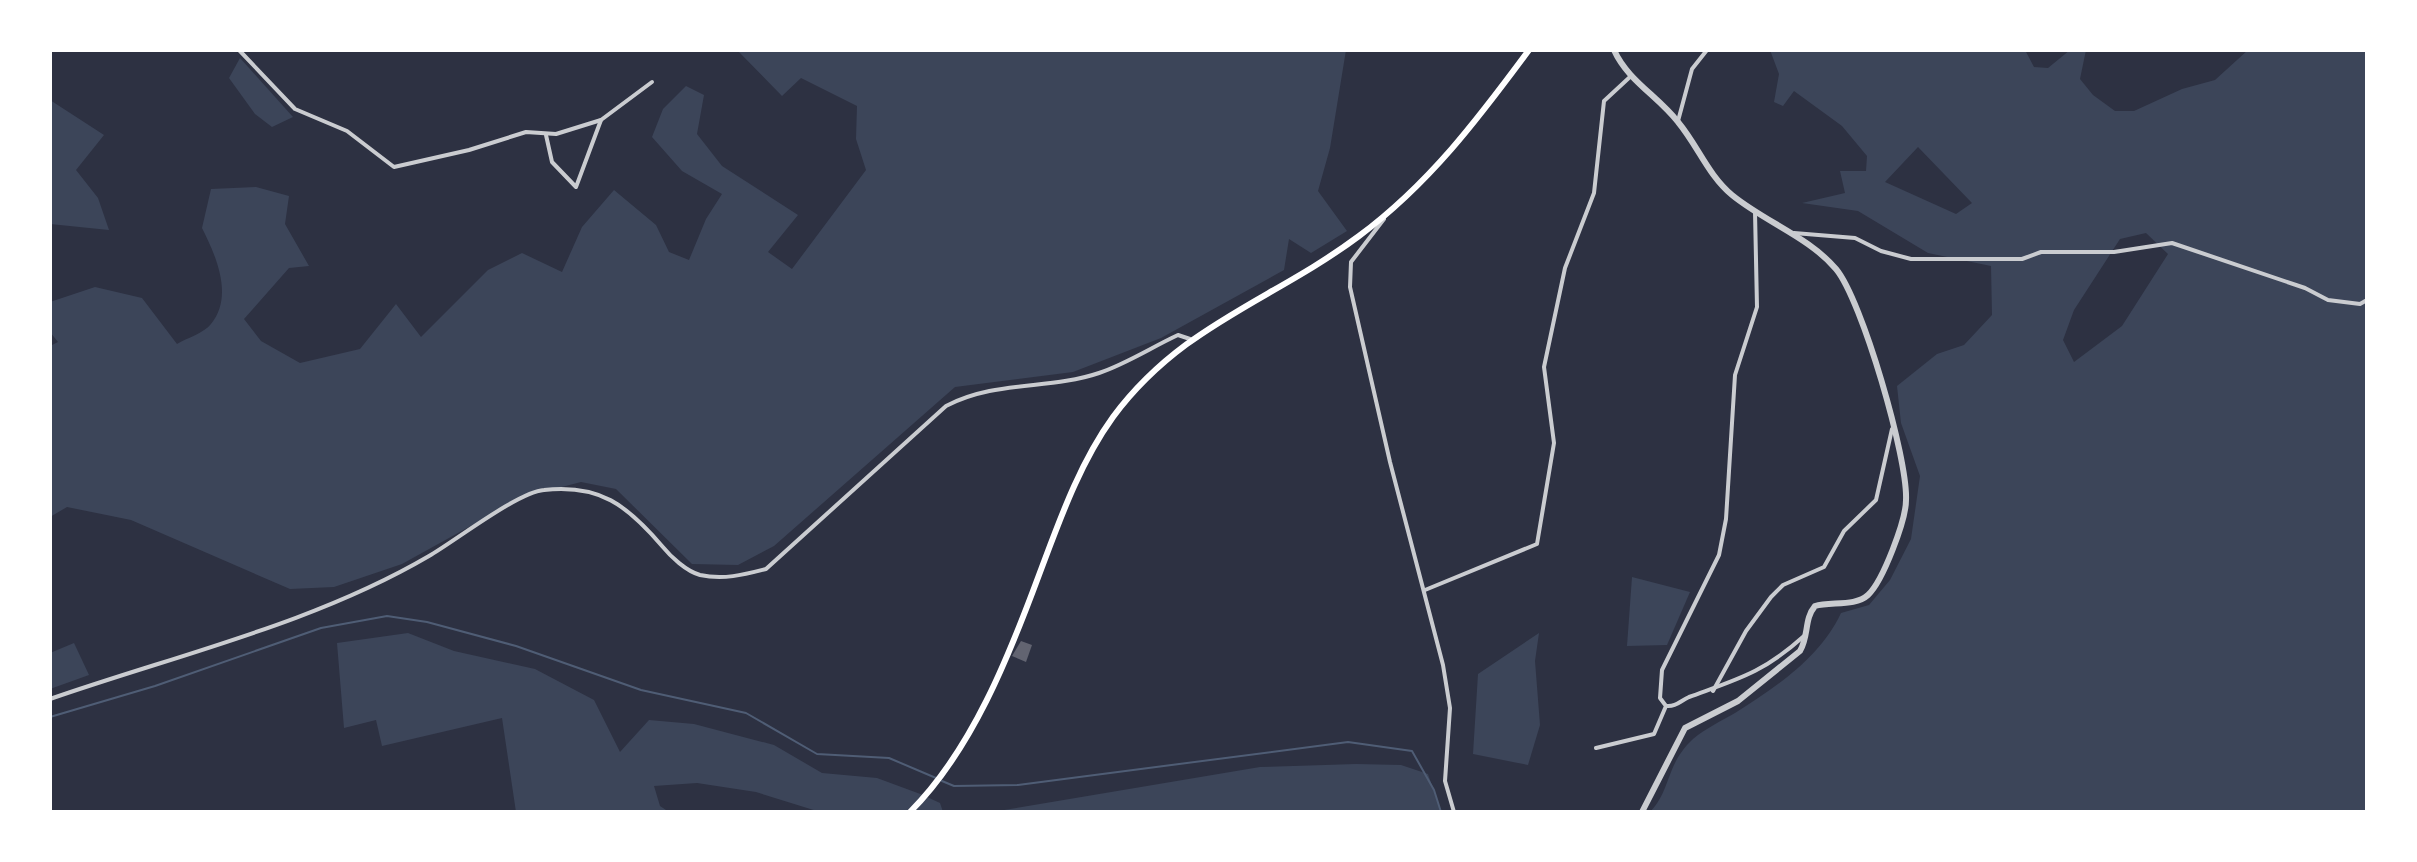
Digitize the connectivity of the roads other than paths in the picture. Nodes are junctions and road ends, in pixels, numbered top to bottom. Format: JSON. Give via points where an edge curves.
{"nodes":[{"id":1,"x":239,"y":50,"type":"edge"},
{"id":2,"x":1529,"y":50,"type":"edge"},
{"id":3,"x":1614,"y":50,"type":"edge"},
{"id":4,"x":1707,"y":50,"type":"edge"},
{"id":5,"x":1631,"y":76,"type":"junction"},
{"id":6,"x":652,"y":82,"type":"dead end"},
{"id":7,"x":601,"y":120,"type":"junction"},
{"id":8,"x":1678,"y":121,"type":"junction"},
{"id":9,"x":546,"y":135,"type":"junction"},
{"id":10,"x":1389,"y":212,"type":"junction"},
{"id":11,"x":1755,"y":212,"type":"junction"},
{"id":12,"x":1788,"y":233,"type":"junction"},
{"id":13,"x":2367,"y":300,"type":"edge"},
{"id":14,"x":1190,"y":339,"type":"junction"},
{"id":15,"x":1894,"y":423,"type":"junction"},
{"id":16,"x":1425,"y":590,"type":"junction"},
{"id":17,"x":1807,"y":633,"type":"junction"},
{"id":18,"x":1713,"y":691,"type":"junction"},
{"id":19,"x":50,"y":699,"type":"edge"},
{"id":20,"x":1666,"y":706,"type":"junction"},
{"id":21,"x":1596,"y":748,"type":"dead end"},
{"id":22,"x":910,"y":812,"type":"edge"},
{"id":23,"x":1454,"y":812,"type":"edge"},
{"id":24,"x":1642,"y":812,"type":"edge"}],
"edges":[{"from":1,"to":9,"type":"street","via":[[295,109],[347,131],[394,167],[526,132]]},
{"from":2,"to":10,"type":"main road","via":[[1452,153]]},
{"from":3,"to":5,"type":"street"},
{"from":4,"to":8,"type":"street","via":[[1692,69]]},
{"from":5,"to":8,"type":"street"},
{"from":5,"to":16,"type":"street","via":[[1604,101],[1594,193],[1565,268],[1552,326],[1544,367],[1554,443],[1537,544]]},
{"from":6,"to":7,"type":"street"},
{"from":7,"to":9,"type":"street"},
{"from":7,"to":9,"type":"street","via":[[576,187],[552,162]]},
{"from":8,"to":11,"type":"street","via":[[1720,184]]},
{"from":10,"to":14,"type":"main road","via":[[1357,238]]},
{"from":10,"to":16,"type":"street","via":[[1351,262],[1350,287]]},
{"from":11,"to":12,"type":"street"},
{"from":11,"to":20,"type":"street","via":[[1757,307],[1735,375],[1722,543],[1662,670],[1660,698]]},
{"from":12,"to":13,"type":"street","via":[[1855,238],[1911,259],[2022,259],[2041,252],[2100,253],[2172,243],[2328,300]]},
{"from":12,"to":15,"type":"street","via":[[1823,254],[1839,271],[1855,300]]},
{"from":14,"to":19,"type":"street","via":[[1178,335],[1098,374],[1008,386],[967,395],[946,406],[766,569],[734,578],[697,574],[603,494],[573,488],[538,490],[378,583],[294,617]]},
{"from":14,"to":22,"type":"main road","via":[[1113,418],[1082,471],[1012,642],[968,733]]},
{"from":15,"to":17,"type":"street","via":[[1906,504],[1892,548],[1868,595],[1815,606]]},
{"from":15,"to":18,"type":"street","via":[[1876,500],[1844,531],[1824,567],[1783,585],[1771,597]]},
{"from":16,"to":23,"type":"street","via":[[1450,708],[1445,781]]},
{"from":17,"to":18,"type":"street","via":[[1780,657]]},
{"from":17,"to":24,"type":"street","via":[[1800,651],[1769,679],[1685,728]]},
{"from":18,"to":20,"type":"street"},
{"from":20,"to":21,"type":"street","via":[[1654,734]]}]}
